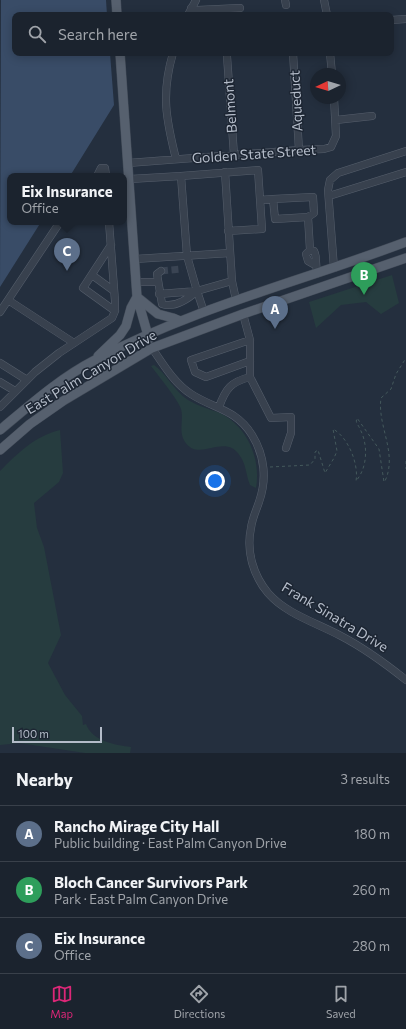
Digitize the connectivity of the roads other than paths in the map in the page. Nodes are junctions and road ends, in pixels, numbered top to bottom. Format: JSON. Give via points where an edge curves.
{"nodes":[{"id":1,"x":116,"y":0,"type":"edge"},
{"id":2,"x":196,"y":0,"type":"edge"},
{"id":3,"x":324,"y":0,"type":"edge"},
{"id":4,"x":240,"y":8,"type":"dead end"},
{"id":5,"x":117,"y":12,"type":"edge"},
{"id":6,"x":190,"y":12,"type":"edge"},
{"id":7,"x":326,"y":12,"type":"edge"},
{"id":8,"x":406,"y":19,"type":"edge"},
{"id":9,"x":394,"y":20,"type":"edge"},
{"id":10,"x":120,"y":56,"type":"edge"},
{"id":11,"x":172,"y":56,"type":"edge"},
{"id":12,"x":227,"y":56,"type":"dead end"},
{"id":13,"x":293,"y":56,"type":"edge"},
{"id":14,"x":330,"y":56,"type":"edge"},
{"id":15,"x":331,"y":68,"type":"edge"},
{"id":16,"x":335,"y":104,"type":"edge"},
{"id":17,"x":372,"y":116,"type":"dead end"},
{"id":18,"x":336,"y":120,"type":"junction"},
{"id":19,"x":299,"y":150,"type":"junction"},
{"id":20,"x":406,"y":151,"type":"edge"},
{"id":21,"x":234,"y":155,"type":"junction"},
{"id":22,"x":176,"y":160,"type":"junction"},
{"id":23,"x":128,"y":163,"type":"junction"},
{"id":24,"x":225,"y":172,"type":"junction"},
{"id":25,"x":406,"y":172,"type":"edge"},
{"id":26,"x":99,"y":173,"type":"edge"},
{"id":27,"x":106,"y":173,"type":"edge"},
{"id":28,"x":181,"y":176,"type":"junction"},
{"id":29,"x":130,"y":179,"type":"junction"},
{"id":30,"x":329,"y":196,"type":"junction"},
{"id":31,"x":260,"y":200,"type":"junction"},
{"id":32,"x":273,"y":200,"type":"junction"},
{"id":33,"x":128,"y":213,"type":"edge"},
{"id":34,"x":308,"y":217,"type":"junction"},
{"id":35,"x":58,"y":225,"type":"edge"},
{"id":36,"x":109,"y":225,"type":"edge"},
{"id":37,"x":228,"y":231,"type":"junction"},
{"id":38,"x":406,"y":242,"type":"edge"},
{"id":39,"x":111,"y":245,"type":"junction"},
{"id":40,"x":230,"y":253,"type":"junction"},
{"id":41,"x":187,"y":256,"type":"junction"},
{"id":42,"x":406,"y":258,"type":"edge"},
{"id":43,"x":135,"y":259,"type":"junction"},
{"id":44,"x":334,"y":268,"type":"junction"},
{"id":45,"x":316,"y":269,"type":"junction"},
{"id":46,"x":161,"y":271,"type":"dead end"},
{"id":47,"x":92,"y":275,"type":"junction"},
{"id":48,"x":232,"y":281,"type":"junction"},
{"id":49,"x":136,"y":282,"type":"junction"},
{"id":50,"x":158,"y":282,"type":"junction"},
{"id":51,"x":114,"y":291,"type":"junction"},
{"id":52,"x":197,"y":291,"type":"junction"},
{"id":53,"x":159,"y":294,"type":"junction"},
{"id":54,"x":137,"y":297,"type":"junction"},
{"id":55,"x":8,"y":300,"type":"junction"},
{"id":56,"x":236,"y":300,"type":"junction"},
{"id":57,"x":115,"y":311,"type":"junction"},
{"id":58,"x":0,"y":312,"type":"edge"},
{"id":59,"x":204,"y":312,"type":"junction"},
{"id":60,"x":243,"y":314,"type":"junction"},
{"id":61,"x":180,"y":321,"type":"junction"},
{"id":62,"x":147,"y":335,"type":"junction"},
{"id":63,"x":250,"y":340,"type":"junction"},
{"id":64,"x":74,"y":343,"type":"junction"},
{"id":65,"x":152,"y":348,"type":"junction"},
{"id":66,"x":94,"y":360,"type":"junction"},
{"id":67,"x":250,"y":361,"type":"junction"},
{"id":68,"x":0,"y":363,"type":"edge"},
{"id":69,"x":250,"y":377,"type":"junction"},
{"id":70,"x":26,"y":380,"type":"junction"},
{"id":71,"x":0,"y":382,"type":"edge"},
{"id":72,"x":16,"y":391,"type":"junction"},
{"id":73,"x":0,"y":406,"type":"edge"},
{"id":74,"x":219,"y":407,"type":"junction"},
{"id":75,"x":0,"y":430,"type":"edge"},
{"id":76,"x":286,"y":448,"type":"dead end"},
{"id":77,"x":0,"y":450,"type":"edge"},
{"id":78,"x":406,"y":680,"type":"edge"}],
"edges":[{"from":1,"to":5,"type":"main road"},
{"from":2,"to":6,"type":"street"},
{"from":3,"to":7,"type":"street"},
{"from":4,"to":6,"type":"street"},
{"from":8,"to":9,"type":"street"},
{"from":10,"to":23,"type":"main road","name":"Frank Sinatra Drive"},
{"from":11,"to":22,"type":"street","name":"Golden State Street","via":[[165,89],[167,124]]},
{"from":12,"to":21,"type":"street","name":"Belmont"},
{"from":13,"to":19,"type":"street","name":"Aqueduct"},
{"from":14,"to":15,"type":"street"},
{"from":16,"to":18,"type":"street","name":"Golden State Street"},
{"from":17,"to":18,"type":"street"},
{"from":18,"to":19,"type":"street","name":"Golden State Street","via":[[336,136],[332,147]]},
{"from":19,"to":21,"type":"street","name":"Golden State Street"},
{"from":20,"to":30,"type":"street","via":[[333,176],[329,182]]},
{"from":21,"to":22,"type":"street","name":"Golden State Street"},
{"from":22,"to":23,"type":"street","name":"Golden State Street"},
{"from":23,"to":29,"type":"main road","name":"Frank Sinatra Drive"},
{"from":24,"to":28,"type":"street"},
{"from":24,"to":31,"type":"street","via":[[258,170]]},
{"from":24,"to":37,"type":"street"},
{"from":25,"to":30,"type":"street"},
{"from":26,"to":27,"type":"street","via":[[102,168],[105,168]]},
{"from":28,"to":29,"type":"street"},
{"from":28,"to":41,"type":"street"},
{"from":29,"to":33,"type":"main road","name":"Frank Sinatra Drive"},
{"from":30,"to":44,"type":"street"},
{"from":31,"to":32,"type":"street"},
{"from":31,"to":37,"type":"street","via":[[262,229]]},
{"from":32,"to":34,"type":"street","via":[[275,219]]},
{"from":32,"to":34,"type":"street","via":[[313,196],[314,213]]},
{"from":33,"to":43,"type":"main road","name":"Frank Sinatra Drive"},
{"from":34,"to":45,"type":"street","via":[[310,250],[316,254]]},
{"from":35,"to":55,"type":"street"},
{"from":36,"to":39,"type":"street"},
{"from":37,"to":40,"type":"street"},
{"from":38,"to":44,"type":"main road","name":"East Palm Canyon Drive"},
{"from":39,"to":47,"type":"street"},
{"from":39,"to":51,"type":"street"},
{"from":40,"to":41,"type":"street"},
{"from":40,"to":48,"type":"street"},
{"from":41,"to":43,"type":"street"},
{"from":41,"to":52,"type":"street","via":[[186,268]]},
{"from":42,"to":60,"type":"main road","name":"East Palm Canyon Drive"},
{"from":43,"to":49,"type":"main road","name":"Frank Sinatra Drive"},
{"from":44,"to":45,"type":"main road","name":"East Palm Canyon Drive"},
{"from":45,"to":56,"type":"main road","name":"East Palm Canyon Drive"},
{"from":46,"to":50,"type":"street","via":[[157,274]]},
{"from":47,"to":51,"type":"street"},
{"from":47,"to":57,"type":"street","via":[[83,288]]},
{"from":48,"to":52,"type":"street"},
{"from":48,"to":56,"type":"street"},
{"from":49,"to":50,"type":"street"},
{"from":49,"to":54,"type":"main road","name":"Frank Sinatra Drive"},
{"from":50,"to":53,"type":"street"},
{"from":51,"to":57,"type":"street"},
{"from":52,"to":53,"type":"street"},
{"from":52,"to":53,"type":"street","via":[[171,305],[162,304]]},
{"from":52,"to":59,"type":"street"},
{"from":54,"to":61,"type":"main road","via":[[158,314]]},
{"from":54,"to":62,"type":"main road","name":"Frank Sinatra Drive"},
{"from":54,"to":66,"type":"main road","via":[[120,336]]},
{"from":55,"to":58,"type":"street"},
{"from":55,"to":64,"type":"street"},
{"from":56,"to":59,"type":"main road","name":"East Palm Canyon Drive"},
{"from":57,"to":64,"type":"street","via":[[107,323]]},
{"from":59,"to":61,"type":"main road","name":"East Palm Canyon Drive"},
{"from":60,"to":63,"type":"street"},
{"from":60,"to":65,"type":"main road","name":"East Palm Canyon Drive"},
{"from":61,"to":62,"type":"main road","name":"East Palm Canyon Drive"},
{"from":62,"to":65,"type":"main road","name":"Frank Sinatra Drive"},
{"from":62,"to":66,"type":"main road","name":"East Palm Canyon Drive"},
{"from":63,"to":67,"type":"street"},
{"from":63,"to":67,"type":"street","via":[[190,360],[195,372],[206,378]]},
{"from":64,"to":70,"type":"street"},
{"from":65,"to":74,"type":"street","name":"Frank Sinatra Drive","via":[[183,388]]},
{"from":65,"to":77,"type":"main road","name":"East Palm Canyon Drive","via":[[63,401],[30,424]]},
{"from":66,"to":75,"type":"main road","name":"East Palm Canyon Drive","via":[[40,397]]},
{"from":67,"to":69,"type":"street"},
{"from":68,"to":70,"type":"street"},
{"from":69,"to":74,"type":"street","via":[[239,380],[225,390]]},
{"from":69,"to":76,"type":"street","via":[[271,418],[291,418],[291,433]]},
{"from":70,"to":72,"type":"street"},
{"from":71,"to":72,"type":"street"},
{"from":72,"to":73,"type":"street"},
{"from":74,"to":78,"type":"street","name":"Frank Sinatra Drive","via":[[234,415],[246,427],[256,443],[264,468],[262,493],[251,527],[249,544],[252,562],[264,587],[282,605],[355,644]]}]}
